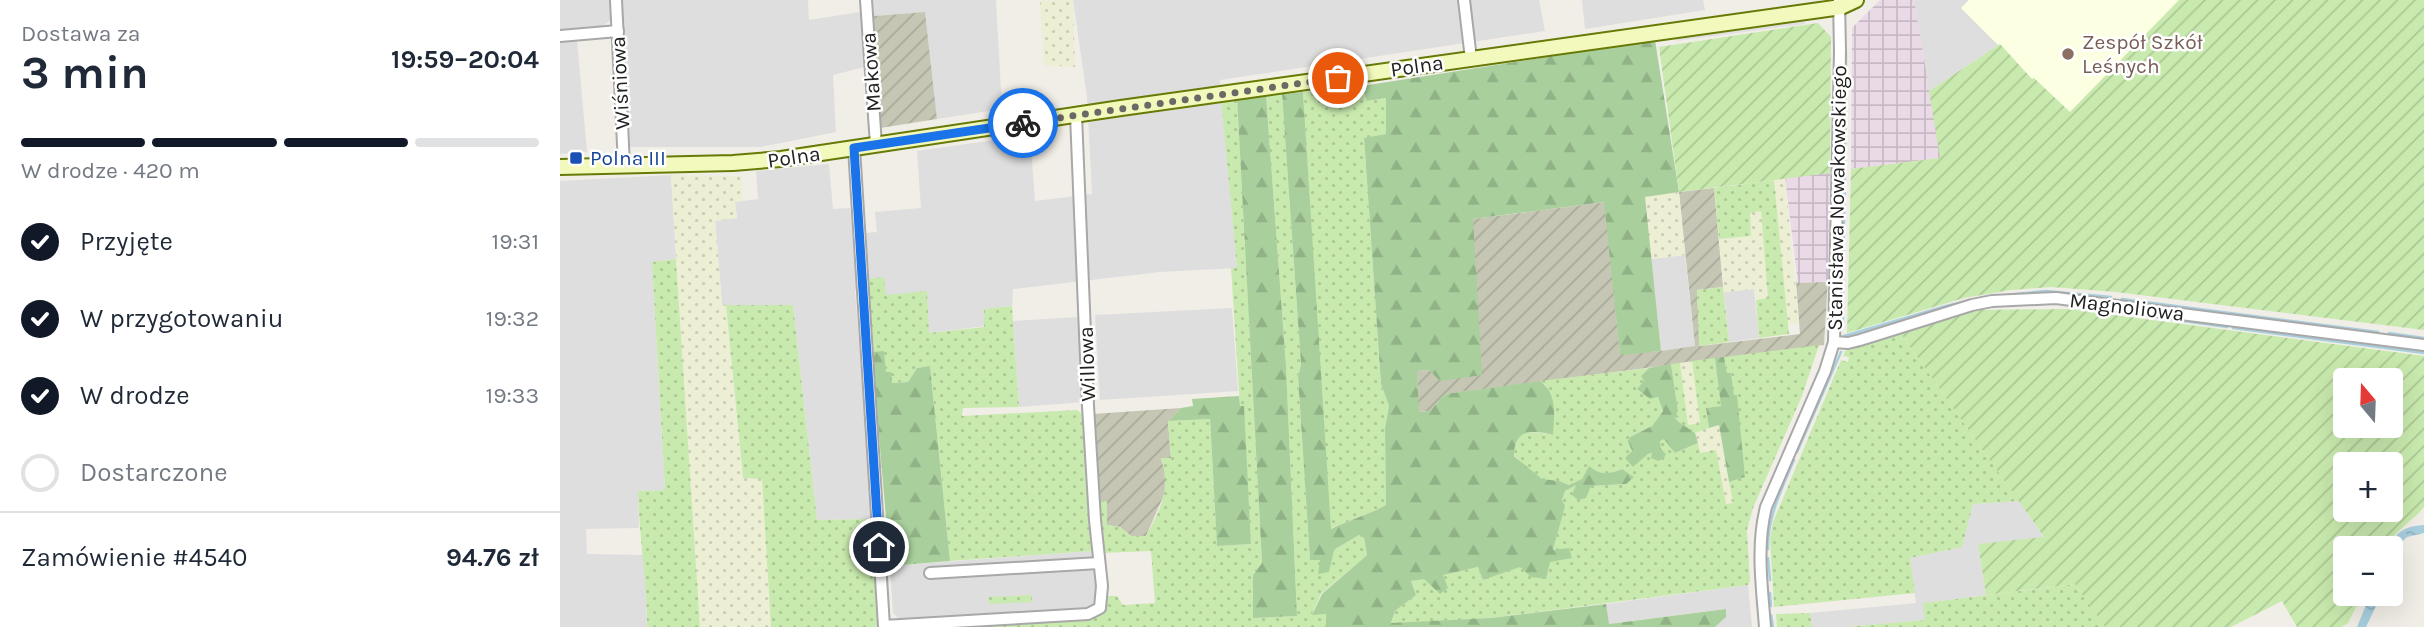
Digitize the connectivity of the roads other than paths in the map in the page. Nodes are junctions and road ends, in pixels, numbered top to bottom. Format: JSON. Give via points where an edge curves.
{"nodes":[{"id":1,"x":616,"y":0,"type":"edge"},
{"id":2,"x":866,"y":0,"type":"edge"},
{"id":3,"x":1464,"y":0,"type":"edge"},
{"id":4,"x":1856,"y":0,"type":"edge"},
{"id":5,"x":1840,"y":3,"type":"edge"},
{"id":6,"x":618,"y":31,"type":"junction"},
{"id":7,"x":560,"y":36,"type":"edge"},
{"id":8,"x":1471,"y":59,"type":"junction"},
{"id":9,"x":1076,"y":115,"type":"junction"},
{"id":10,"x":876,"y":145,"type":"junction"},
{"id":11,"x":854,"y":148,"type":"junction"},
{"id":12,"x":624,"y":165,"type":"junction"},
{"id":13,"x":560,"y":167,"type":"edge"},
{"id":14,"x":1834,"y":342,"type":"junction"},
{"id":15,"x":2424,"y":345,"type":"edge"},
{"id":16,"x":1099,"y":563,"type":"junction"},
{"id":17,"x":930,"y":573,"type":"dead end"},
{"id":18,"x":884,"y":626,"type":"edge"},
{"id":19,"x":1765,"y":627,"type":"edge"}],
"edges":[{"from":1,"to":6,"type":"street","name":"Wiśniowa"},
{"from":2,"to":10,"type":"street","name":"Makowa"},
{"from":3,"to":8,"type":"street"},
{"from":4,"to":5,"type":"street","name":"Polna"},
{"from":5,"to":8,"type":"street","name":"Polna"},
{"from":5,"to":14,"type":"street","name":"Stanisława Nowakowskiego"},
{"from":6,"to":7,"type":"street"},
{"from":6,"to":12,"type":"street","name":"Wiśniowa"},
{"from":8,"to":9,"type":"street","name":"Polna"},
{"from":9,"to":10,"type":"street","name":"Polna"},
{"from":9,"to":16,"type":"street","name":"Willowa"},
{"from":10,"to":11,"type":"street","name":"Polna"},
{"from":11,"to":12,"type":"street","name":"Polna","via":[[757,162]]},
{"from":11,"to":18,"type":"street"},
{"from":12,"to":13,"type":"street","name":"Polna"},
{"from":14,"to":15,"type":"street","name":"Magnoliowa","via":[[1860,340],[1992,301],[2056,298]]},
{"from":14,"to":19,"type":"street","name":"Stanisława Nowakowskiego","via":[[1761,525]]},
{"from":16,"to":17,"type":"street"},
{"from":16,"to":18,"type":"street","name":"Willowa","via":[[1102,596],[1097,611]]}]}
